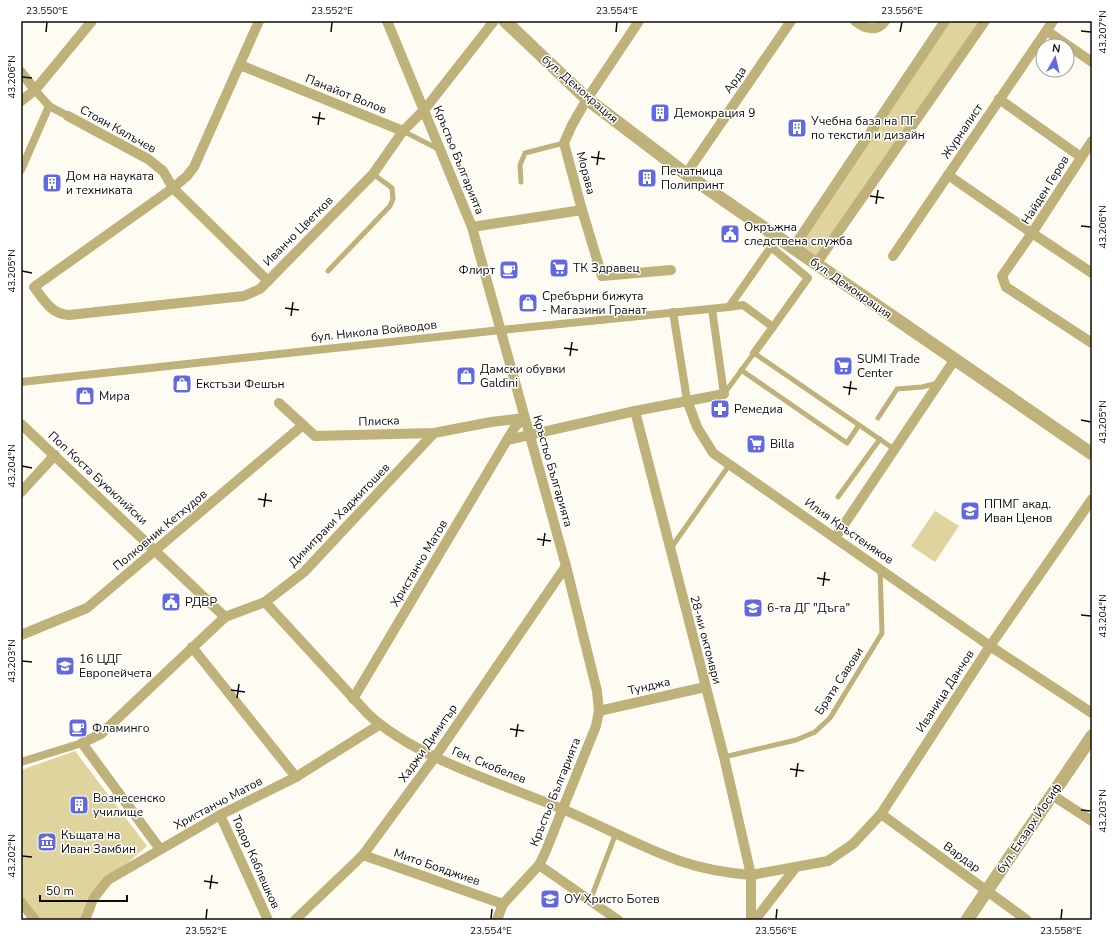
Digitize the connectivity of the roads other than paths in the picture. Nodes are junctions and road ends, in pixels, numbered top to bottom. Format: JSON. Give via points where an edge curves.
{"nodes":[{"id":1,"x":92,"y":21,"type":"edge"},
{"id":2,"x":259,"y":21,"type":"edge"},
{"id":3,"x":386,"y":21,"type":"edge"},
{"id":4,"x":494,"y":21,"type":"edge"},
{"id":5,"x":505,"y":21,"type":"edge"},
{"id":6,"x":639,"y":21,"type":"edge"},
{"id":7,"x":792,"y":21,"type":"edge"},
{"id":8,"x":855,"y":21,"type":"edge"},
{"id":9,"x":885,"y":21,"type":"edge"},
{"id":10,"x":945,"y":21,"type":"edge"},
{"id":11,"x":985,"y":21,"type":"edge"},
{"id":12,"x":1054,"y":21,"type":"edge"},
{"id":13,"x":1047,"y":31,"type":"junction"},
{"id":14,"x":1092,"y":62,"type":"edge"},
{"id":15,"x":240,"y":65,"type":"junction"},
{"id":16,"x":21,"y":72,"type":"edge"},
{"id":17,"x":35,"y":90,"type":"junction"},
{"id":18,"x":587,"y":99,"type":"junction"},
{"id":19,"x":999,"y":99,"type":"junction"},
{"id":20,"x":21,"y":101,"type":"edge"},
{"id":21,"x":49,"y":106,"type":"junction"},
{"id":22,"x":425,"y":109,"type":"junction"},
{"id":23,"x":68,"y":116,"type":"joint"},
{"id":24,"x":403,"y":132,"type":"junction"},
{"id":25,"x":1092,"y":141,"type":"edge"},
{"id":26,"x":564,"y":143,"type":"junction"},
{"id":27,"x":440,"y":150,"type":"junction"},
{"id":28,"x":1081,"y":157,"type":"junction"},
{"id":29,"x":21,"y":170,"type":"edge"},
{"id":30,"x":373,"y":174,"type":"junction"},
{"id":31,"x":686,"y":174,"type":"junction"},
{"id":32,"x":948,"y":175,"type":"junction"},
{"id":33,"x":521,"y":182,"type":"dead end"},
{"id":34,"x":173,"y":188,"type":"junction"},
{"id":35,"x":582,"y":210,"type":"junction"},
{"id":36,"x":472,"y":227,"type":"junction"},
{"id":37,"x":1032,"y":233,"type":"junction"},
{"id":38,"x":774,"y":242,"type":"junction"},
{"id":39,"x":793,"y":248,"type":"junction"},
{"id":40,"x":893,"y":256,"type":"dead end"},
{"id":41,"x":816,"y":264,"type":"junction"},
{"id":42,"x":671,"y":270,"type":"dead end"},
{"id":43,"x":328,"y":272,"type":"dead end"},
{"id":44,"x":1092,"y":273,"type":"edge"},
{"id":45,"x":808,"y":278,"type":"junction"},
{"id":46,"x":268,"y":281,"type":"junction"},
{"id":47,"x":729,"y":307,"type":"junction"},
{"id":48,"x":712,"y":309,"type":"junction"},
{"id":49,"x":673,"y":312,"type":"junction"},
{"id":50,"x":773,"y":327,"type":"junction"},
{"id":51,"x":501,"y":330,"type":"junction"},
{"id":52,"x":1092,"y":343,"type":"edge"},
{"id":53,"x":754,"y":353,"type":"junction"},
{"id":54,"x":955,"y":360,"type":"junction"},
{"id":55,"x":741,"y":370,"type":"junction"},
{"id":56,"x":21,"y":382,"type":"edge"},
{"id":57,"x":939,"y":383,"type":"junction"},
{"id":58,"x":724,"y":394,"type":"junction"},
{"id":59,"x":687,"y":400,"type":"junction"},
{"id":60,"x":279,"y":403,"type":"dead end"},
{"id":61,"x":635,"y":411,"type":"junction"},
{"id":62,"x":524,"y":418,"type":"junction"},
{"id":63,"x":878,"y":418,"type":"dead end"},
{"id":64,"x":21,"y":424,"type":"edge"},
{"id":65,"x":859,"y":424,"type":"junction"},
{"id":66,"x":303,"y":425,"type":"junction"},
{"id":67,"x":434,"y":432,"type":"junction"},
{"id":68,"x":529,"y":435,"type":"junction"},
{"id":69,"x":880,"y":439,"type":"junction"},
{"id":70,"x":507,"y":440,"type":"junction"},
{"id":71,"x":894,"y":448,"type":"junction"},
{"id":72,"x":1092,"y":454,"type":"edge"},
{"id":73,"x":55,"y":455,"type":"junction"},
{"id":74,"x":730,"y":464,"type":"junction"},
{"id":75,"x":21,"y":492,"type":"edge"},
{"id":76,"x":838,"y":497,"type":"dead end"},
{"id":77,"x":1092,"y":499,"type":"edge"},
{"id":78,"x":835,"y":538,"type":"junction"},
{"id":79,"x":155,"y":550,"type":"junction"},
{"id":80,"x":670,"y":550,"type":"junction"},
{"id":81,"x":566,"y":566,"type":"junction"},
{"id":82,"x":880,"y":568,"type":"junction"},
{"id":83,"x":265,"y":602,"type":"junction"},
{"id":84,"x":225,"y":617,"type":"junction"},
{"id":85,"x":21,"y":634,"type":"edge"},
{"id":86,"x":990,"y":646,"type":"junction"},
{"id":87,"x":192,"y":647,"type":"junction"},
{"id":88,"x":705,"y":687,"type":"junction"},
{"id":89,"x":353,"y":699,"type":"junction"},
{"id":90,"x":599,"y":711,"type":"junction"},
{"id":91,"x":1092,"y":714,"type":"edge"},
{"id":92,"x":379,"y":725,"type":"junction"},
{"id":93,"x":1092,"y":736,"type":"edge"},
{"id":94,"x":82,"y":743,"type":"junction"},
{"id":95,"x":435,"y":757,"type":"junction"},
{"id":96,"x":724,"y":757,"type":"junction"},
{"id":97,"x":21,"y":762,"type":"edge"},
{"id":98,"x":296,"y":777,"type":"junction"},
{"id":99,"x":1052,"y":795,"type":"junction"},
{"id":100,"x":563,"y":809,"type":"junction"},
{"id":101,"x":881,"y":814,"type":"junction"},
{"id":102,"x":220,"y":815,"type":"junction"},
{"id":103,"x":1092,"y":821,"type":"edge"},
{"id":104,"x":616,"y":832,"type":"junction"},
{"id":105,"x":160,"y":849,"type":"junction"},
{"id":106,"x":363,"y":855,"type":"junction"},
{"id":107,"x":539,"y":864,"type":"junction"},
{"id":108,"x":796,"y":867,"type":"junction"},
{"id":109,"x":751,"y":876,"type":"junction"},
{"id":110,"x":987,"y":891,"type":"junction"},
{"id":111,"x":590,"y":901,"type":"junction"},
{"id":112,"x":21,"y":902,"type":"edge"},
{"id":113,"x":503,"y":904,"type":"junction"},
{"id":114,"x":34,"y":920,"type":"edge"},
{"id":115,"x":85,"y":920,"type":"edge"},
{"id":116,"x":268,"y":920,"type":"edge"},
{"id":117,"x":295,"y":920,"type":"edge"},
{"id":118,"x":497,"y":920,"type":"edge"},
{"id":119,"x":618,"y":920,"type":"edge"},
{"id":120,"x":751,"y":920,"type":"edge"},
{"id":121,"x":755,"y":920,"type":"edge"},
{"id":122,"x":967,"y":920,"type":"edge"},
{"id":123,"x":1027,"y":920,"type":"edge"}],
"edges":[{"from":1,"to":17,"type":"street"},
{"from":2,"to":15,"type":"street"},
{"from":3,"to":22,"type":"street","name":"Кръстьо Българията"},
{"from":4,"to":22,"type":"street","name":"Иванчо Цветков"},
{"from":5,"to":18,"type":"street","name":"бул. Демокрация"},
{"from":6,"to":18,"type":"street","name":"Морава"},
{"from":7,"to":31,"type":"street","name":"Арда"},
{"from":8,"to":9,"type":"street","via":[[864,28],[875,28]]},
{"from":10,"to":39,"type":"street"},
{"from":11,"to":41,"type":"street"},
{"from":12,"to":13,"type":"street","name":"Журналист"},
{"from":13,"to":14,"type":"street"},
{"from":13,"to":19,"type":"street","name":"Журналист"},
{"from":15,"to":24,"type":"street","name":"Панайот Волов"},
{"from":15,"to":34,"type":"street","via":[[194,167]]},
{"from":16,"to":17,"type":"street","name":"Стоян Кялъчев"},
{"from":17,"to":20,"type":"street"},
{"from":17,"to":21,"type":"street","name":"Стоян Кялъчев"},
{"from":18,"to":26,"type":"street","name":"Морава"},
{"from":18,"to":31,"type":"street","name":"бул. Демокрация"},
{"from":19,"to":28,"type":"street"},
{"from":19,"to":32,"type":"street","name":"Журналист"},
{"from":21,"to":23,"type":"street","name":"Стоян Кялъчев"},
{"from":21,"to":29,"type":"street"},
{"from":22,"to":24,"type":"street","name":"Иванчо Цветков"},
{"from":22,"to":27,"type":"street","name":"Кръстьо Българията"},
{"from":23,"to":34,"type":"street","name":"Стоян Кялъчев","via":[[148,159],[163,171]]},
{"from":24,"to":27,"type":"lane","name":"Панайот Волов"},
{"from":24,"to":30,"type":"street","name":"Иванчо Цветков"},
{"from":25,"to":28,"type":"street","name":"Найден Геров"},
{"from":26,"to":33,"type":"lane","via":[[525,153],[520,165]]},
{"from":26,"to":35,"type":"street","name":"Морава"},
{"from":27,"to":36,"type":"street","name":"Кръстьо Българията"},
{"from":28,"to":37,"type":"street","name":"Найден Геров"},
{"from":30,"to":43,"type":"lane","via":[[392,188],[394,199]]},
{"from":30,"to":46,"type":"street","name":"Иванчо Цветков"},
{"from":31,"to":38,"type":"street","name":"бул. Демокрация"},
{"from":32,"to":37,"type":"street"},
{"from":32,"to":40,"type":"street","name":"Журналист"},
{"from":34,"to":46,"type":"street","name":"Стоян Кялъчев"},
{"from":34,"to":46,"type":"street","name":"Иванчо Цветков","via":[[34,286],[53,311],[69,316],[244,296],[260,289]]},
{"from":35,"to":36,"type":"street"},
{"from":35,"to":42,"type":"street","name":"Морава","via":[[602,276]]},
{"from":36,"to":51,"type":"street","name":"Кръстьо Българията"},
{"from":37,"to":44,"type":"street","name":"Найден Геров"},
{"from":37,"to":52,"type":"street","via":[[1002,276],[1006,287]]},
{"from":38,"to":39,"type":"street","name":"бул. Демокрация"},
{"from":38,"to":45,"type":"street"},
{"from":38,"to":47,"type":"street"},
{"from":39,"to":41,"type":"street","name":"бул. Демокрация"},
{"from":41,"to":45,"type":"street"},
{"from":41,"to":54,"type":"street","name":"бул. Демокрация"},
{"from":45,"to":50,"type":"street"},
{"from":47,"to":48,"type":"street","name":"бул. Никола Войводов"},
{"from":47,"to":50,"type":"street","name":"бул. Никола Войводов","via":[[744,305]]},
{"from":48,"to":49,"type":"street","name":"бул. Никола Войводов"},
{"from":48,"to":58,"type":"street"},
{"from":49,"to":51,"type":"street","name":"бул. Никола Войводов"},
{"from":49,"to":59,"type":"street","name":"Илия Кръстеняков"},
{"from":50,"to":53,"type":"street"},
{"from":51,"to":56,"type":"street","name":"бул. Никола Войводов"},
{"from":51,"to":62,"type":"street","name":"Кръстьо Българията"},
{"from":53,"to":55,"type":"lane"},
{"from":53,"to":65,"type":"lane"},
{"from":54,"to":57,"type":"street"},
{"from":54,"to":72,"type":"street","name":"бул. Демокрация"},
{"from":55,"to":58,"type":"lane"},
{"from":55,"to":65,"type":"lane","via":[[847,443]]},
{"from":57,"to":63,"type":"lane","via":[[897,389]]},
{"from":57,"to":71,"type":"street"},
{"from":58,"to":59,"type":"street"},
{"from":59,"to":61,"type":"street"},
{"from":59,"to":74,"type":"street","name":"Илия Кръстеняков","via":[[705,440],[714,453]]},
{"from":60,"to":66,"type":"street","name":"Плиска"},
{"from":61,"to":68,"type":"street"},
{"from":61,"to":80,"type":"street","name":"28-ми октомври"},
{"from":62,"to":67,"type":"street","name":"Плиска"},
{"from":62,"to":68,"type":"street","name":"Кръстьо Българията"},
{"from":62,"to":70,"type":"street","name":"Христанчо Матов"},
{"from":64,"to":73,"type":"street","name":"Поп Коста Буюклийски"},
{"from":65,"to":69,"type":"lane"},
{"from":66,"to":67,"type":"street","name":"Плиска","via":[[315,436]]},
{"from":66,"to":79,"type":"street","name":"Полковник Кетхудов"},
{"from":67,"to":83,"type":"street","name":"Димитраки Хаджитошев","via":[[304,572]]},
{"from":68,"to":70,"type":"street"},
{"from":68,"to":81,"type":"street","name":"Кръстьо Българията"},
{"from":69,"to":71,"type":"lane"},
{"from":69,"to":76,"type":"lane"},
{"from":70,"to":89,"type":"street","name":"Христанчо Матов"},
{"from":71,"to":78,"type":"street"},
{"from":73,"to":75,"type":"street"},
{"from":73,"to":79,"type":"street","name":"Поп Коста Буюклийски"},
{"from":74,"to":78,"type":"street","name":"Илия Кръстеняков"},
{"from":74,"to":80,"type":"lane"},
{"from":77,"to":86,"type":"street","name":"Иваница Данчов"},
{"from":78,"to":82,"type":"street","name":"Илия Кръстеняков"},
{"from":79,"to":84,"type":"street","name":"Поп Коста Буюклийски"},
{"from":79,"to":85,"type":"street","name":"Полковник Кетхудов","via":[[87,608]]},
{"from":80,"to":88,"type":"street","name":"28-ми октомври"},
{"from":81,"to":90,"type":"street","name":"Кръстьо Българията","via":[[597,691]]},
{"from":81,"to":95,"type":"street","name":"Хаджи Димитър"},
{"from":82,"to":86,"type":"street","name":"Илия Кръстеняков"},
{"from":82,"to":96,"type":"lane","name":"Братя Савови","via":[[882,632],[830,718],[815,732],[796,740]]},
{"from":83,"to":84,"type":"street","name":"Димитраки Хаджитошев"},
{"from":83,"to":89,"type":"street","name":"Ген. Скобелев"},
{"from":84,"to":87,"type":"street","name":"Димитраки Хаджитошев"},
{"from":86,"to":91,"type":"street","name":"Илия Кръстеняков"},
{"from":86,"to":101,"type":"street","name":"Иваница Данчов"},
{"from":87,"to":94,"type":"street","name":"Димитраки Хаджитошев","via":[[101,734]]},
{"from":87,"to":98,"type":"street"},
{"from":88,"to":90,"type":"street","name":"Тунджа"},
{"from":88,"to":96,"type":"street","name":"28-ми октомври"},
{"from":89,"to":92,"type":"street","name":"Ген. Скобелев"},
{"from":90,"to":100,"type":"street","name":"Кръстьо Българията","via":[[596,726]]},
{"from":92,"to":95,"type":"street","name":"Ген. Скобелев"},
{"from":92,"to":98,"type":"street","name":"Христанчо Матов"},
{"from":93,"to":99,"type":"street","name":"бул. Екзарх Йосиф"},
{"from":94,"to":97,"type":"street","name":"Димитраки Хаджитошев"},
{"from":94,"to":105,"type":"street"},
{"from":95,"to":100,"type":"street","name":"Ген. Скобелев"},
{"from":95,"to":106,"type":"street","name":"Хаджи Димитър"},
{"from":96,"to":109,"type":"street","name":"28-ми октомври"},
{"from":98,"to":102,"type":"street","name":"Христанчо Матов"},
{"from":99,"to":103,"type":"street"},
{"from":99,"to":110,"type":"street","name":"бул. Екзарх Йосиф"},
{"from":100,"to":104,"type":"street","name":"Ген. Скобелев"},
{"from":100,"to":107,"type":"street","name":"Кръстьо Българията"},
{"from":101,"to":108,"type":"street","name":"Иваница Данчов","via":[[853,844],[828,861]]},
{"from":101,"to":110,"type":"street","name":"Вардар"},
{"from":102,"to":105,"type":"street","name":"Христанчо Матов"},
{"from":102,"to":116,"type":"street","name":"Тодор Каблешков"},
{"from":104,"to":109,"type":"street","name":"Ген. Скобелев","via":[[680,861]]},
{"from":104,"to":111,"type":"lane"},
{"from":105,"to":115,"type":"street","name":"Христанчо Матов","via":[[108,880],[93,899]]},
{"from":106,"to":113,"type":"street","name":"Мито Бояджиев"},
{"from":106,"to":117,"type":"street","name":"Хаджи Димитър"},
{"from":107,"to":111,"type":"street"},
{"from":107,"to":113,"type":"street","name":"Кръстьо Българията"},
{"from":108,"to":109,"type":"street","name":"Иваница Данчов"},
{"from":108,"to":121,"type":"street"},
{"from":109,"to":120,"type":"street","name":"28-ми октомври"},
{"from":110,"to":122,"type":"street","name":"бул. Екзарх Йосиф"},
{"from":110,"to":123,"type":"street","name":"Вардар"},
{"from":111,"to":119,"type":"street"},
{"from":112,"to":114,"type":"street"},
{"from":113,"to":118,"type":"street","name":"Кръстьо Българията"}]}
